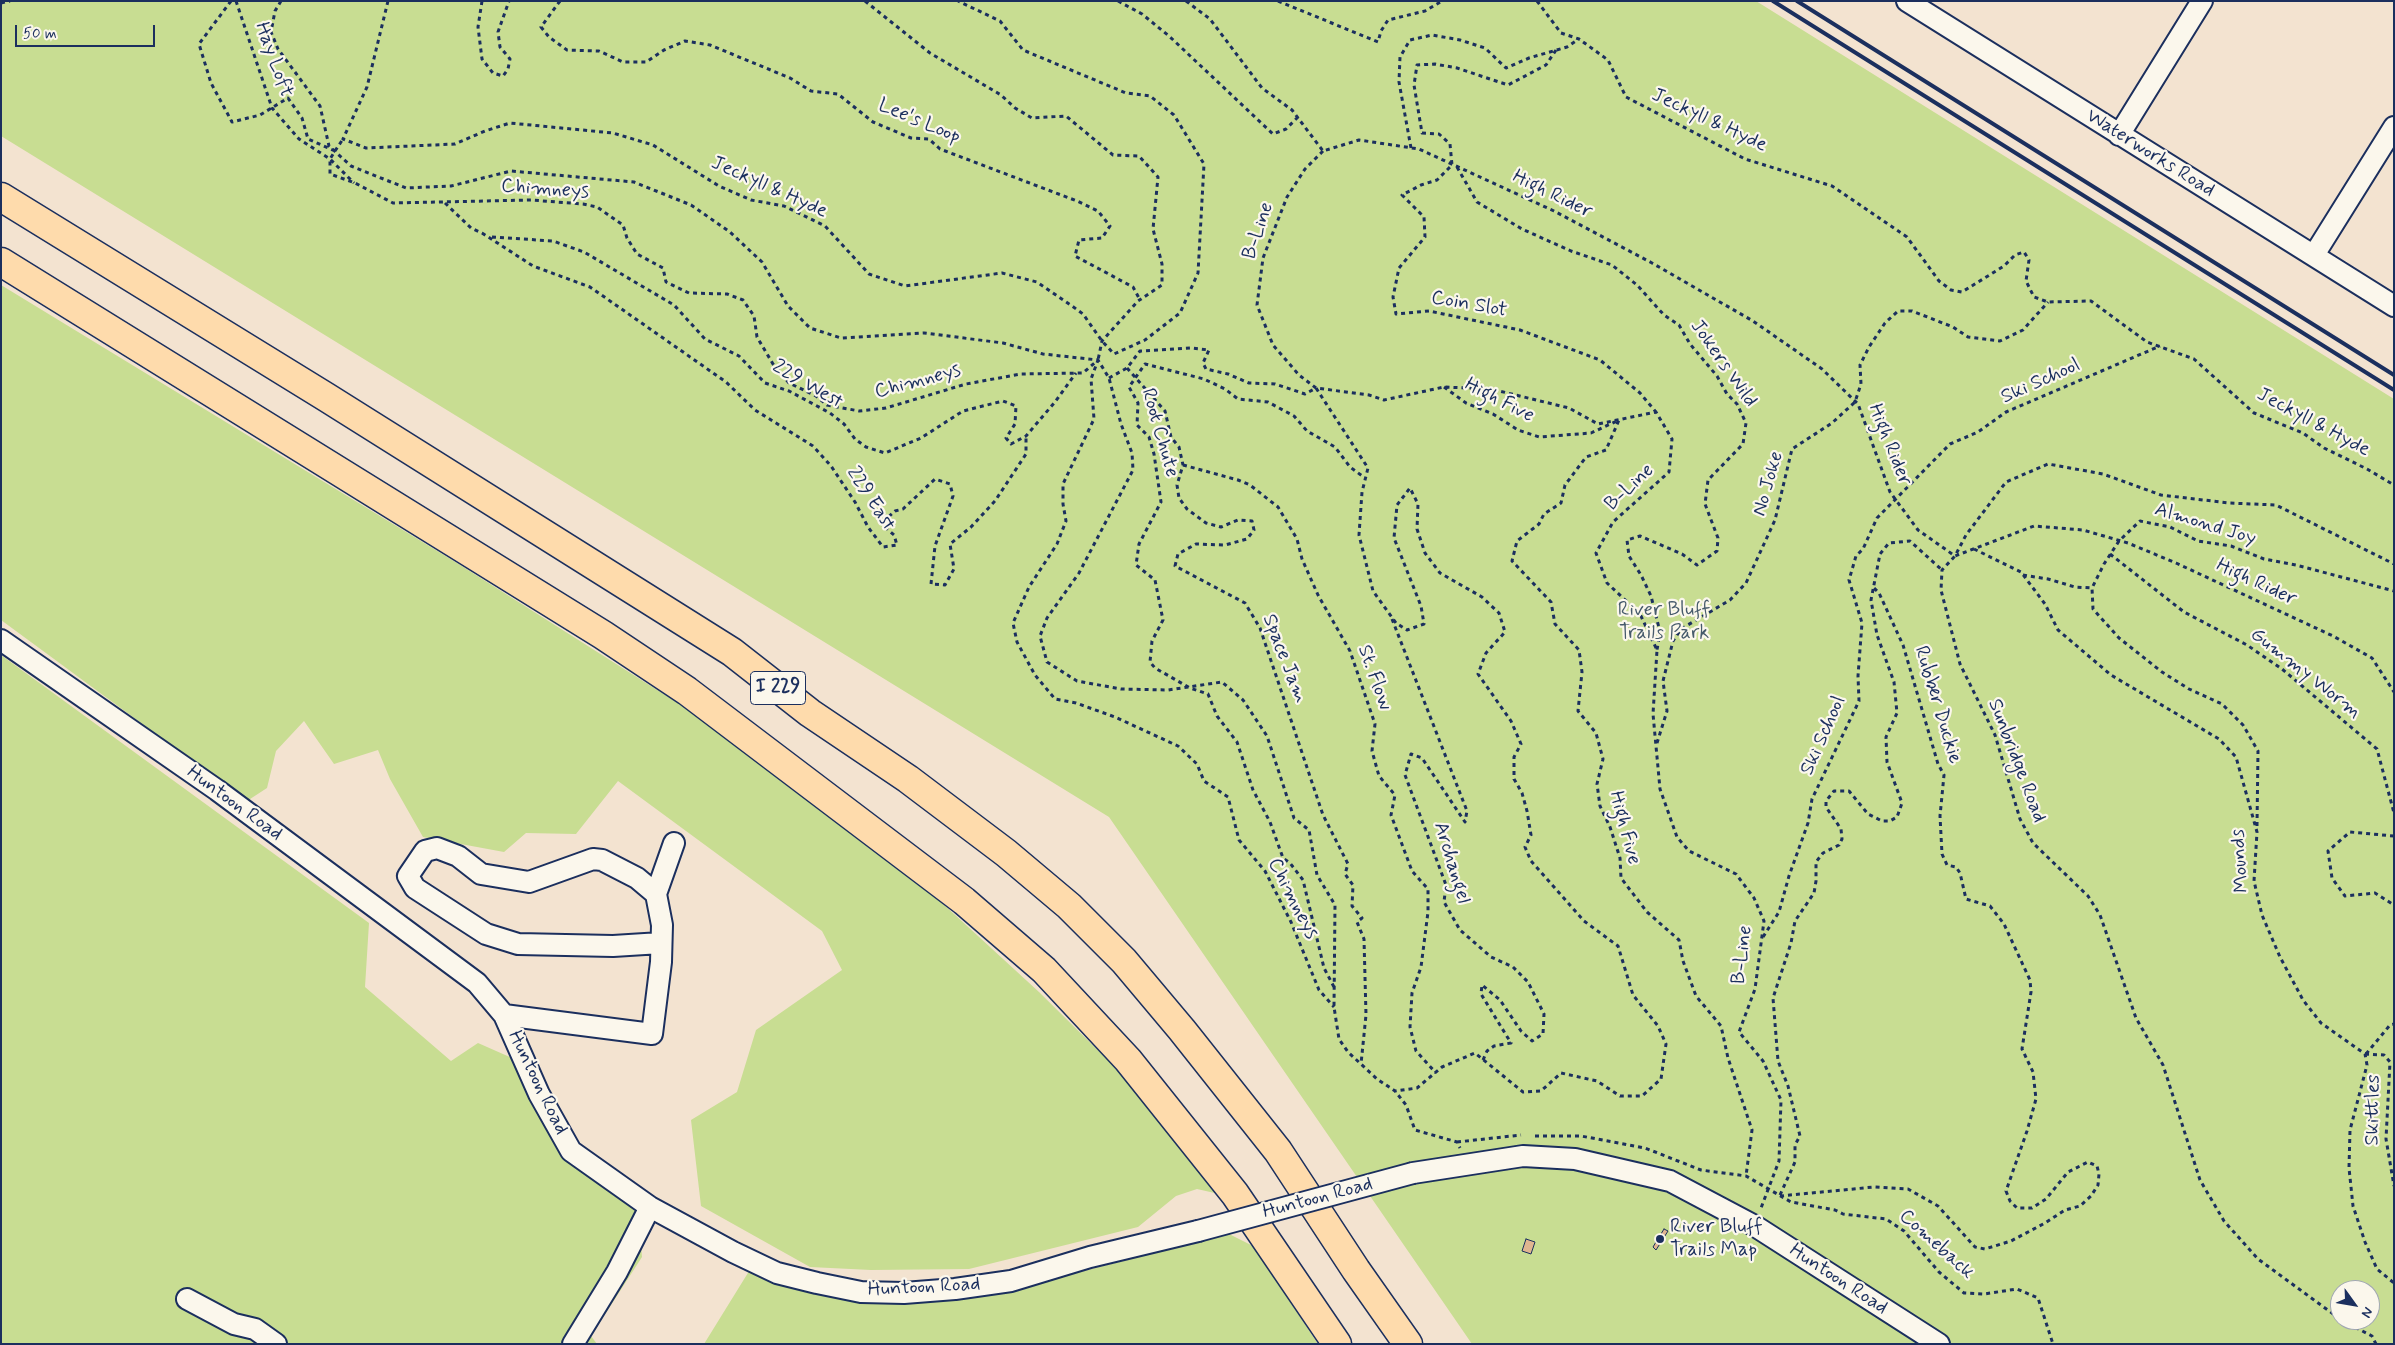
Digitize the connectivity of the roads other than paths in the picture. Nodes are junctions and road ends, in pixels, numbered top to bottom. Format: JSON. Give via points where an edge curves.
{"nodes":[{"id":1,"x":1907,"y":1,"type":"edge"},
{"id":2,"x":2202,"y":1,"type":"edge"},
{"id":3,"x":2394,"y":127,"type":"edge"},
{"id":4,"x":2119,"y":135,"type":"junction"},
{"id":5,"x":1,"y":197,"type":"edge"},
{"id":6,"x":2314,"y":256,"type":"junction"},
{"id":7,"x":1,"y":262,"type":"edge"},
{"id":8,"x":2394,"y":306,"type":"edge"},
{"id":9,"x":1,"y":640,"type":"edge"},
{"id":10,"x":674,"y":843,"type":"dead end"},
{"id":11,"x":656,"y":894,"type":"junction"},
{"id":12,"x":661,"y":943,"type":"junction"},
{"id":13,"x":504,"y":1015,"type":"junction"},
{"id":14,"x":650,"y":1207,"type":"junction"},
{"id":15,"x":187,"y":1299,"type":"dead end"},
{"id":16,"x":276,"y":1344,"type":"edge"},
{"id":17,"x":573,"y":1344,"type":"edge"},
{"id":18,"x":1337,"y":1344,"type":"edge"},
{"id":19,"x":1408,"y":1344,"type":"edge"},
{"id":20,"x":1939,"y":1344,"type":"edge"}],
"edges":[{"from":1,"to":4,"type":"street","name":"Waterworks Road"},
{"from":2,"to":4,"type":"street"},
{"from":3,"to":6,"type":"street"},
{"from":4,"to":6,"type":"street","name":"Waterworks Road"},
{"from":5,"to":19,"type":"highway","number":"I 229","via":[[732,652],[1006,853],[1069,906],[1124,961],[1182,1030],[1278,1152]]},
{"from":6,"to":8,"type":"street","name":"Waterworks Road"},
{"from":7,"to":18,"type":"highway","number":"I 229","via":[[603,635],[694,696],[964,901],[1044,970],[1128,1060],[1235,1194]]},
{"from":9,"to":13,"type":"street","name":"Huntoon Road","via":[[217,790],[400,924],[477,983]]},
{"from":10,"to":11,"type":"street"},
{"from":11,"to":12,"type":"street","via":[[662,924]]},
{"from":11,"to":12,"type":"street","via":[[637,878],[602,860],[593,859],[529,882],[481,874],[458,856],[437,848],[425,851],[408,876],[415,888],[486,934],[518,944],[613,946]]},
{"from":12,"to":13,"type":"street","via":[[652,1034]]},
{"from":13,"to":14,"type":"street","name":"Huntoon Road","via":[[539,1094],[571,1151]]},
{"from":14,"to":17,"type":"street","via":[[618,1272]]},
{"from":14,"to":20,"type":"street","name":"Huntoon Road","bridge":true,"via":[[777,1273],[861,1292],[904,1293],[1010,1281],[1413,1173],[1523,1156],[1575,1159],[1670,1181],[1755,1226]]},
{"from":15,"to":16,"type":"street","via":[[234,1324],[255,1329]]}]}
